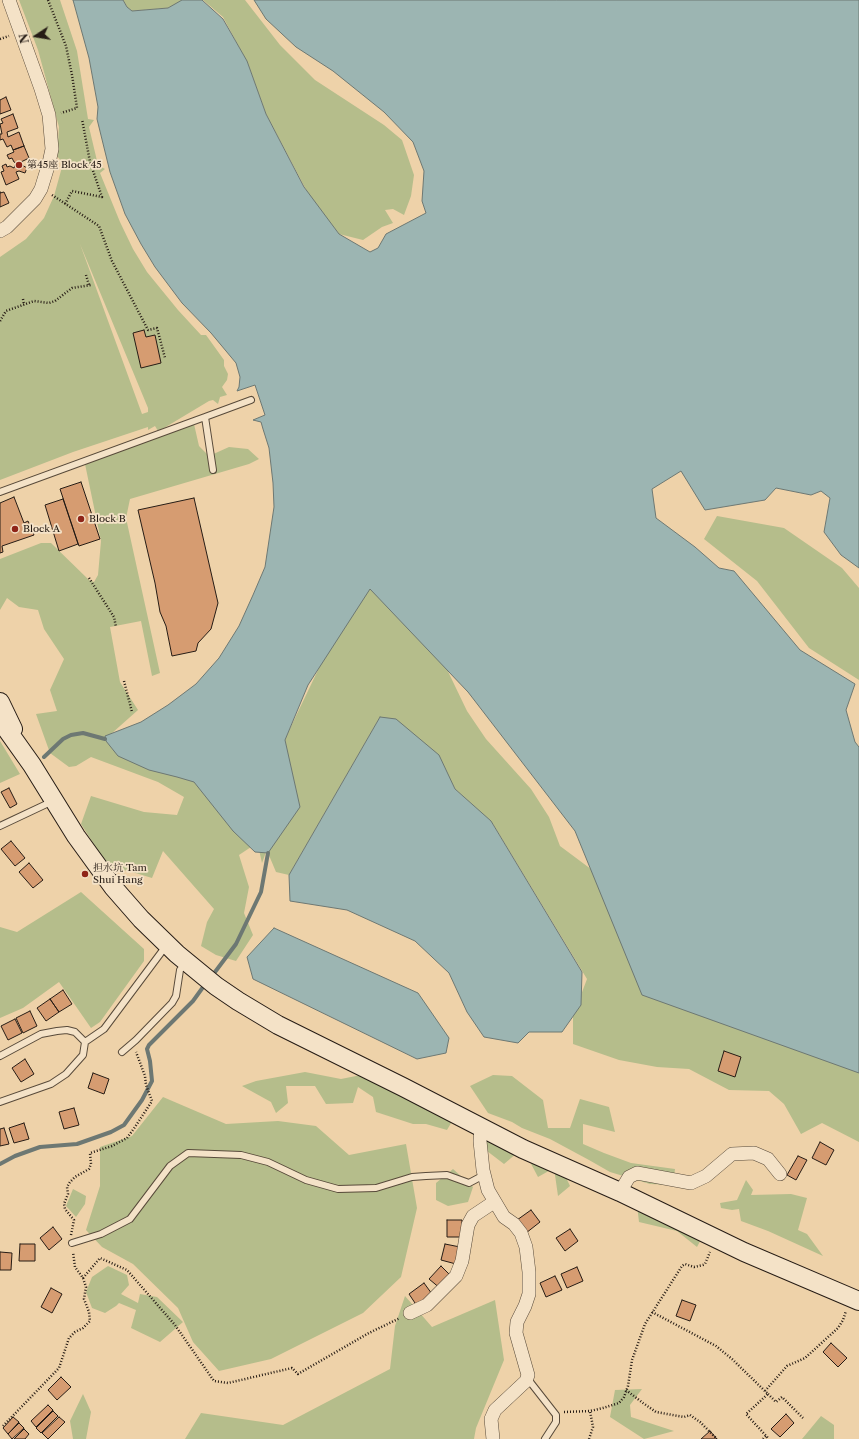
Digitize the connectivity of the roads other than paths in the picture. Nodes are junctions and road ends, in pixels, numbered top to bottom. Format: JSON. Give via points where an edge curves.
{"nodes":[{"id":1,"x":9,"y":0,"type":"edge"},
{"id":2,"x":0,"y":231,"type":"edge"},
{"id":3,"x":251,"y":400,"type":"dead end"},
{"id":4,"x":205,"y":417,"type":"junction"},
{"id":5,"x":213,"y":470,"type":"dead end"},
{"id":6,"x":0,"y":492,"type":"edge"},
{"id":7,"x":0,"y":702,"type":"edge"},
{"id":8,"x":0,"y":720,"type":"edge"},
{"id":9,"x":32,"y":765,"type":"junction"},
{"id":10,"x":54,"y":800,"type":"junction"},
{"id":11,"x":0,"y":826,"type":"edge"},
{"id":12,"x":167,"y":945,"type":"junction"},
{"id":13,"x":192,"y":966,"type":"junction"},
{"id":14,"x":85,"y":1042,"type":"junction"},
{"id":15,"x":122,"y":1052,"type":"dead end"},
{"id":16,"x":0,"y":1056,"type":"edge"},
{"id":17,"x":0,"y":1102,"type":"edge"},
{"id":18,"x":481,"y":1127,"type":"junction"},
{"id":19,"x":780,"y":1174,"type":"dead end"},
{"id":20,"x":484,"y":1175,"type":"junction"},
{"id":21,"x":620,"y":1192,"type":"junction"},
{"id":22,"x":494,"y":1202,"type":"junction"},
{"id":23,"x":72,"y":1243,"type":"road end"},
{"id":24,"x":853,"y":1304,"type":"edge"},
{"id":25,"x":410,"y":1313,"type":"road end"},
{"id":26,"x":528,"y":1375,"type":"junction"},
{"id":27,"x":493,"y":1439,"type":"edge"},
{"id":28,"x":545,"y":1439,"type":"edge"}],
"edges":[{"from":1,"to":2,"type":"street","via":[[49,115],[52,149],[41,189],[35,199]]},
{"from":3,"to":4,"type":"lane"},
{"from":4,"to":5,"type":"lane"},
{"from":4,"to":6,"type":"lane"},
{"from":7,"to":9,"type":"main road"},
{"from":8,"to":9,"type":"main road"},
{"from":9,"to":10,"type":"main road"},
{"from":10,"to":11,"type":"lane"},
{"from":10,"to":12,"type":"main road","via":[[113,887]]},
{"from":12,"to":13,"type":"main road"},
{"from":12,"to":14,"type":"lane","via":[[104,1029]]},
{"from":13,"to":15,"type":"lane","via":[[180,970],[176,996],[172,1003]]},
{"from":13,"to":18,"type":"main road","via":[[216,986],[278,1025]]},
{"from":14,"to":16,"type":"lane","via":[[75,1032],[57,1031],[41,1034]]},
{"from":14,"to":17,"type":"lane","via":[[83,1055],[66,1074],[51,1084]]},
{"from":18,"to":20,"type":"street"},
{"from":18,"to":21,"type":"main road","via":[[523,1149]]},
{"from":19,"to":21,"type":"street","via":[[768,1159],[754,1153],[732,1154],[706,1176],[691,1183],[637,1173],[629,1177]]},
{"from":20,"to":22,"type":"street"},
{"from":20,"to":23,"type":"lane","via":[[469,1183],[447,1175],[412,1177],[376,1188],[338,1189],[306,1180],[268,1162],[241,1154],[188,1153],[170,1166],[130,1219],[102,1234]]},
{"from":21,"to":24,"type":"main road"},
{"from":22,"to":25,"type":"street","via":[[473,1216],[468,1225],[462,1261],[456,1276],[427,1305]]},
{"from":22,"to":26,"type":"street","via":[[521,1233],[526,1246],[529,1294],[516,1322],[516,1333]]},
{"from":26,"to":27,"type":"street","via":[[526,1381],[495,1410],[491,1419]]},
{"from":26,"to":28,"type":"lane","via":[[531,1383],[556,1415],[556,1422]]}]}
